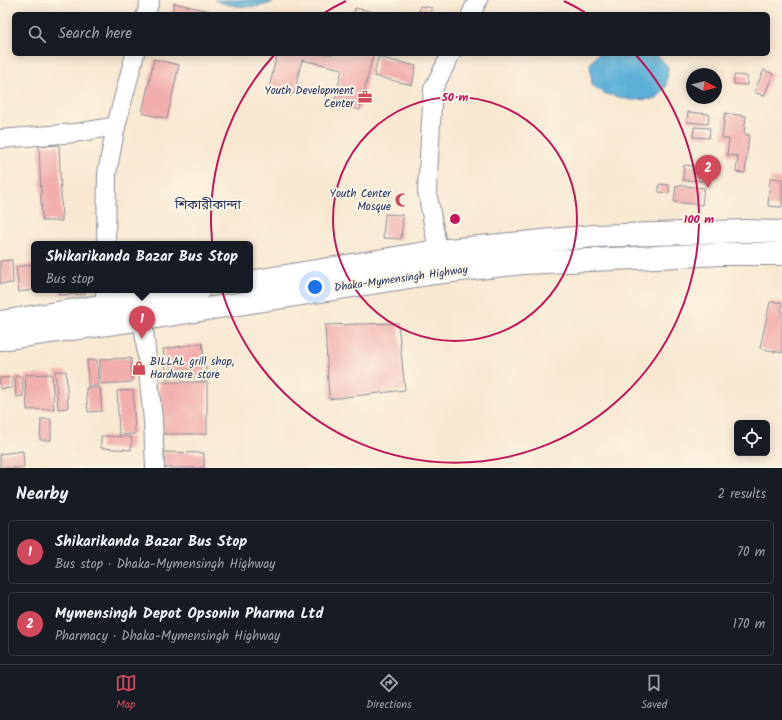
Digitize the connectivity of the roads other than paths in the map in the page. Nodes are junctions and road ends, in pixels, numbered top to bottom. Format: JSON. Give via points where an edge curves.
{"nodes":[{"id":1,"x":150,"y":0,"type":"edge"},
{"id":2,"x":478,"y":0,"type":"edge"},
{"id":3,"x":147,"y":12,"type":"edge"},
{"id":4,"x":472,"y":12,"type":"edge"},
{"id":5,"x":134,"y":56,"type":"edge"},
{"id":6,"x":450,"y":56,"type":"edge"},
{"id":7,"x":116,"y":126,"type":"junction"},
{"id":8,"x":0,"y":139,"type":"edge"},
{"id":9,"x":782,"y":232,"type":"edge"},
{"id":10,"x":106,"y":241,"type":"edge"},
{"id":11,"x":438,"y":251,"type":"junction"},
{"id":12,"x":782,"y":254,"type":"edge"},
{"id":13,"x":253,"y":282,"type":"edge"},
{"id":14,"x":163,"y":293,"type":"edge"},
{"id":15,"x":105,"y":298,"type":"edge"},
{"id":16,"x":143,"y":319,"type":"junction"},
{"id":17,"x":0,"y":322,"type":"edge"},
{"id":18,"x":0,"y":339,"type":"edge"},
{"id":19,"x":155,"y":468,"type":"edge"}],
"edges":[{"from":1,"to":3,"type":"street"},
{"from":2,"to":4,"type":"street"},
{"from":5,"to":7,"type":"street"},
{"from":6,"to":11,"type":"street","via":[[433,89],[427,191]]},
{"from":7,"to":8,"type":"street","via":[[75,133]]},
{"from":7,"to":10,"type":"street","via":[[107,173]]},
{"from":9,"to":11,"type":"highway","name":"Dhaka-Mymensingh Highway","via":[[594,236]]},
{"from":11,"to":13,"type":"highway","name":"Dhaka-Mymensingh Highway"},
{"from":12,"to":16,"type":"highway","name":"Dhaka-Mymensingh Highway","via":[[723,254],[523,263],[435,273]]},
{"from":14,"to":15,"type":"highway"},
{"from":15,"to":17,"type":"highway"},
{"from":16,"to":18,"type":"highway","name":"Dhaka-Mymensingh Highway"},
{"from":16,"to":19,"type":"street"}]}
